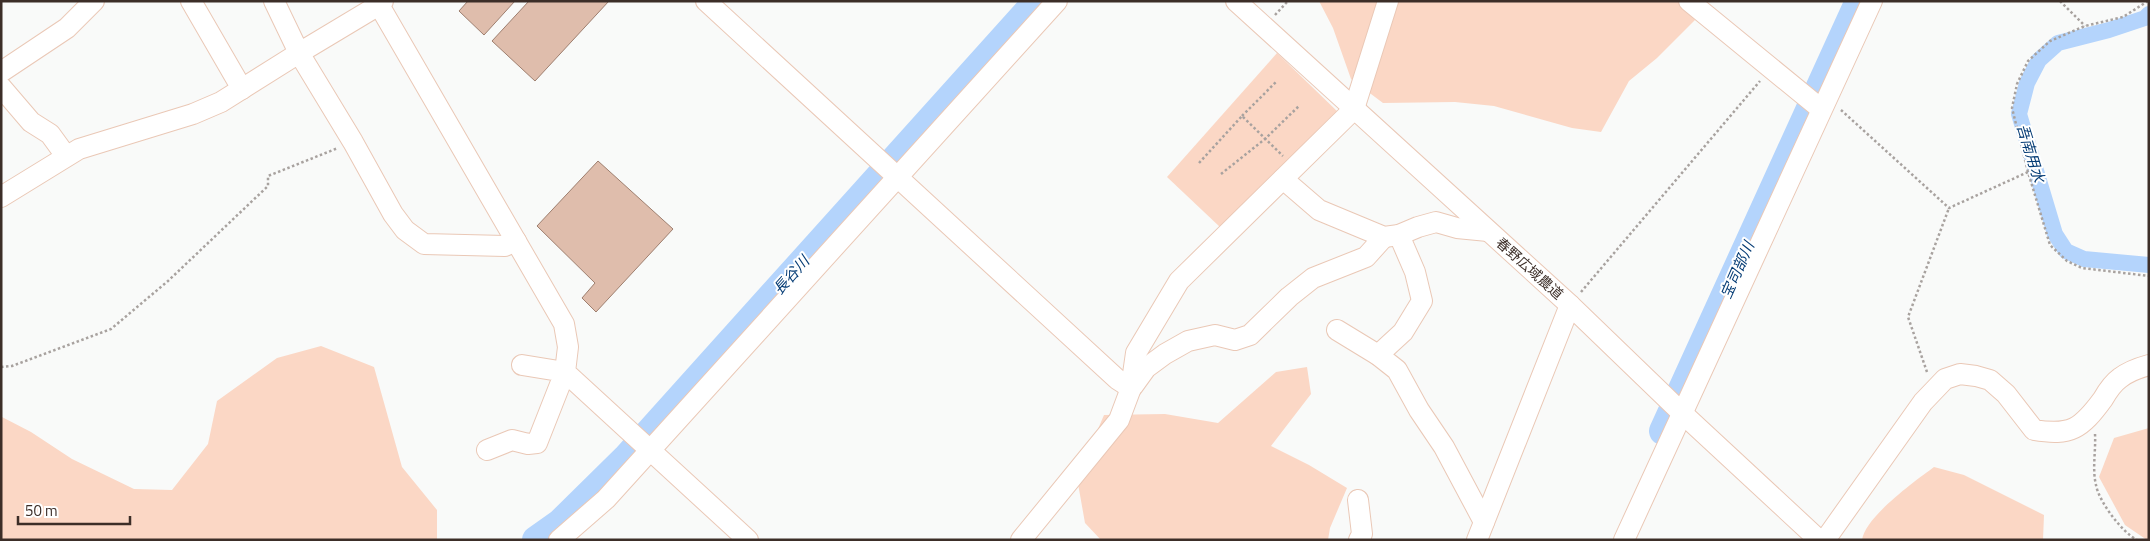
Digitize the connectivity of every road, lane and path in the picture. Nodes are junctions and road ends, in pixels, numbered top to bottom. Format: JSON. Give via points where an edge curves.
{"nodes":[{"id":1,"x":94,"y":1,"type":"edge"},
{"id":2,"x":191,"y":1,"type":"edge"},
{"id":3,"x":274,"y":1,"type":"edge"},
{"id":4,"x":706,"y":1,"type":"edge"},
{"id":5,"x":1057,"y":1,"type":"edge"},
{"id":6,"x":1236,"y":1,"type":"edge"},
{"id":7,"x":1388,"y":1,"type":"edge"},
{"id":8,"x":1688,"y":1,"type":"edge"},
{"id":9,"x":1872,"y":1,"type":"edge"},
{"id":10,"x":2060,"y":1,"type":"edge"},
{"id":11,"x":2148,"y":1,"type":"edge"},
{"id":12,"x":381,"y":3,"type":"edge"},
{"id":13,"x":2085,"y":26,"type":"junction"},
{"id":14,"x":299,"y":53,"type":"junction"},
{"id":15,"x":1771,"y":69,"type":"junction"},
{"id":16,"x":1,"y":72,"type":"edge"},
{"id":17,"x":1276,"y":82,"type":"dead end"},
{"id":18,"x":1,"y":87,"type":"edge"},
{"id":19,"x":242,"y":89,"type":"junction"},
{"id":20,"x":1824,"y":103,"type":"junction"},
{"id":21,"x":1300,"y":105,"type":"dead end"},
{"id":22,"x":1354,"y":109,"type":"junction"},
{"id":23,"x":1242,"y":116,"type":"junction"},
{"id":24,"x":1265,"y":139,"type":"junction"},
{"id":25,"x":353,"y":142,"type":"junction"},
{"id":26,"x":66,"y":156,"type":"junction"},
{"id":27,"x":1199,"y":163,"type":"dead end"},
{"id":28,"x":891,"y":172,"type":"junction"},
{"id":29,"x":2028,"y":172,"type":"junction"},
{"id":30,"x":1289,"y":173,"type":"junction"},
{"id":31,"x":1221,"y":174,"type":"dead end"},
{"id":32,"x":1,"y":197,"type":"edge"},
{"id":33,"x":1949,"y":208,"type":"junction"},
{"id":34,"x":1488,"y":231,"type":"junction"},
{"id":35,"x":1392,"y":236,"type":"junction"},
{"id":36,"x":516,"y":241,"type":"junction"},
{"id":37,"x":2149,"y":276,"type":"edge"},
{"id":38,"x":1570,"y":305,"type":"junction"},
{"id":39,"x":1337,"y":330,"type":"dead end"},
{"id":40,"x":1378,"y":355,"type":"junction"},
{"id":41,"x":522,"y":364,"type":"dead end"},
{"id":42,"x":2149,"y":365,"type":"edge"},
{"id":43,"x":1,"y":367,"type":"edge"},
{"id":44,"x":566,"y":372,"type":"junction"},
{"id":45,"x":1131,"y":388,"type":"junction"},
{"id":46,"x":1934,"y":390,"type":"junction"},
{"id":47,"x":1680,"y":411,"type":"junction"},
{"id":48,"x":2094,"y":411,"type":"junction"},
{"id":49,"x":644,"y":443,"type":"junction"},
{"id":50,"x":487,"y":450,"type":"dead end"},
{"id":51,"x":1358,"y":500,"type":"dead end"},
{"id":52,"x":1481,"y":531,"type":"edge"},
{"id":53,"x":559,"y":540,"type":"edge"},
{"id":54,"x":748,"y":540,"type":"edge"},
{"id":55,"x":1021,"y":540,"type":"edge"},
{"id":56,"x":1359,"y":540,"type":"edge"},
{"id":57,"x":1624,"y":540,"type":"edge"},
{"id":58,"x":1819,"y":540,"type":"edge"},
{"id":59,"x":1825,"y":540,"type":"edge"},
{"id":60,"x":2137,"y":540,"type":"edge"}],
"edges":[{"from":1,"to":16,"type":"street","via":[[67,28]]},
{"from":2,"to":19,"type":"street"},
{"from":3,"to":14,"type":"street"},
{"from":4,"to":28,"type":"street"},
{"from":5,"to":28,"type":"street"},
{"from":6,"to":22,"type":"street","name":"春野広域農道"},
{"from":7,"to":22,"type":"street"},
{"from":8,"to":15,"type":"street"},
{"from":9,"to":20,"type":"street"},
{"from":10,"to":13,"type":"path"},
{"from":11,"to":13,"type":"path","via":[[2123,16]]},
{"from":12,"to":14,"type":"street"},
{"from":12,"to":36,"type":"street"},
{"from":13,"to":29,"type":"path","via":[[2050,41],[2028,61],[2017,84],[2012,108]]},
{"from":14,"to":19,"type":"street"},
{"from":14,"to":25,"type":"street"},
{"from":15,"to":20,"type":"street"},
{"from":15,"to":38,"type":"path"},
{"from":17,"to":23,"type":"path"},
{"from":18,"to":26,"type":"street","via":[[32,122],[50,134]]},
{"from":19,"to":26,"type":"street","via":[[193,114],[79,149]]},
{"from":20,"to":33,"type":"path"},
{"from":20,"to":47,"type":"street"},
{"from":21,"to":24,"type":"path"},
{"from":22,"to":30,"type":"street"},
{"from":22,"to":34,"type":"street","name":"春野広域農道"},
{"from":23,"to":24,"type":"path"},
{"from":23,"to":27,"type":"path"},
{"from":24,"to":30,"type":"path"},
{"from":24,"to":31,"type":"path"},
{"from":25,"to":36,"type":"street","via":[[393,214],[405,230],[424,244],[505,246]]},
{"from":25,"to":43,"type":"path","via":[[268,176],[268,186],[168,281],[111,329],[12,366]]},
{"from":26,"to":32,"type":"street"},
{"from":28,"to":45,"type":"street","via":[[1117,379]]},
{"from":28,"to":49,"type":"street"},
{"from":29,"to":33,"type":"path"},
{"from":29,"to":37,"type":"path","via":[[2050,245],[2067,260],[2082,268]]},
{"from":30,"to":35,"type":"street","via":[[1319,210]]},
{"from":30,"to":45,"type":"street","via":[[1179,281],[1136,354]]},
{"from":33,"to":46,"type":"path","via":[[1908,317]]},
{"from":34,"to":35,"type":"street","via":[[1436,222]]},
{"from":34,"to":38,"type":"street","name":"春野広域農道"},
{"from":35,"to":40,"type":"street","via":[[1415,272],[1422,301],[1403,332]]},
{"from":35,"to":45,"type":"street","via":[[1366,258],[1313,278],[1250,335],[1235,340],[1215,335],[1188,341],[1146,368]]},
{"from":36,"to":44,"type":"street","via":[[564,324],[568,347]]},
{"from":38,"to":47,"type":"street","name":"春野広域農道"},
{"from":38,"to":52,"type":"street"},
{"from":39,"to":40,"type":"street"},
{"from":40,"to":52,"type":"street","via":[[1397,370],[1444,447]]},
{"from":41,"to":44,"type":"street"},
{"from":42,"to":48,"type":"street","via":[[2118,379]]},
{"from":44,"to":49,"type":"street"},
{"from":44,"to":50,"type":"street","via":[[537,443],[512,440]]},
{"from":45,"to":55,"type":"street","via":[[1119,420]]},
{"from":46,"to":48,"type":"street","via":[[1946,379],[1960,374],[1990,380],[2006,394],[2034,430],[2054,433],[2074,429],[2088,420]]},
{"from":46,"to":59,"type":"street"},
{"from":47,"to":57,"type":"street"},
{"from":47,"to":58,"type":"street","name":"春野広域農道"},
{"from":48,"to":60,"type":"path","via":[[2096,485],[2108,511]]},
{"from":49,"to":53,"type":"street","via":[[606,499]]},
{"from":49,"to":54,"type":"street"},
{"from":51,"to":56,"type":"street","via":[[1362,534]]}]}
